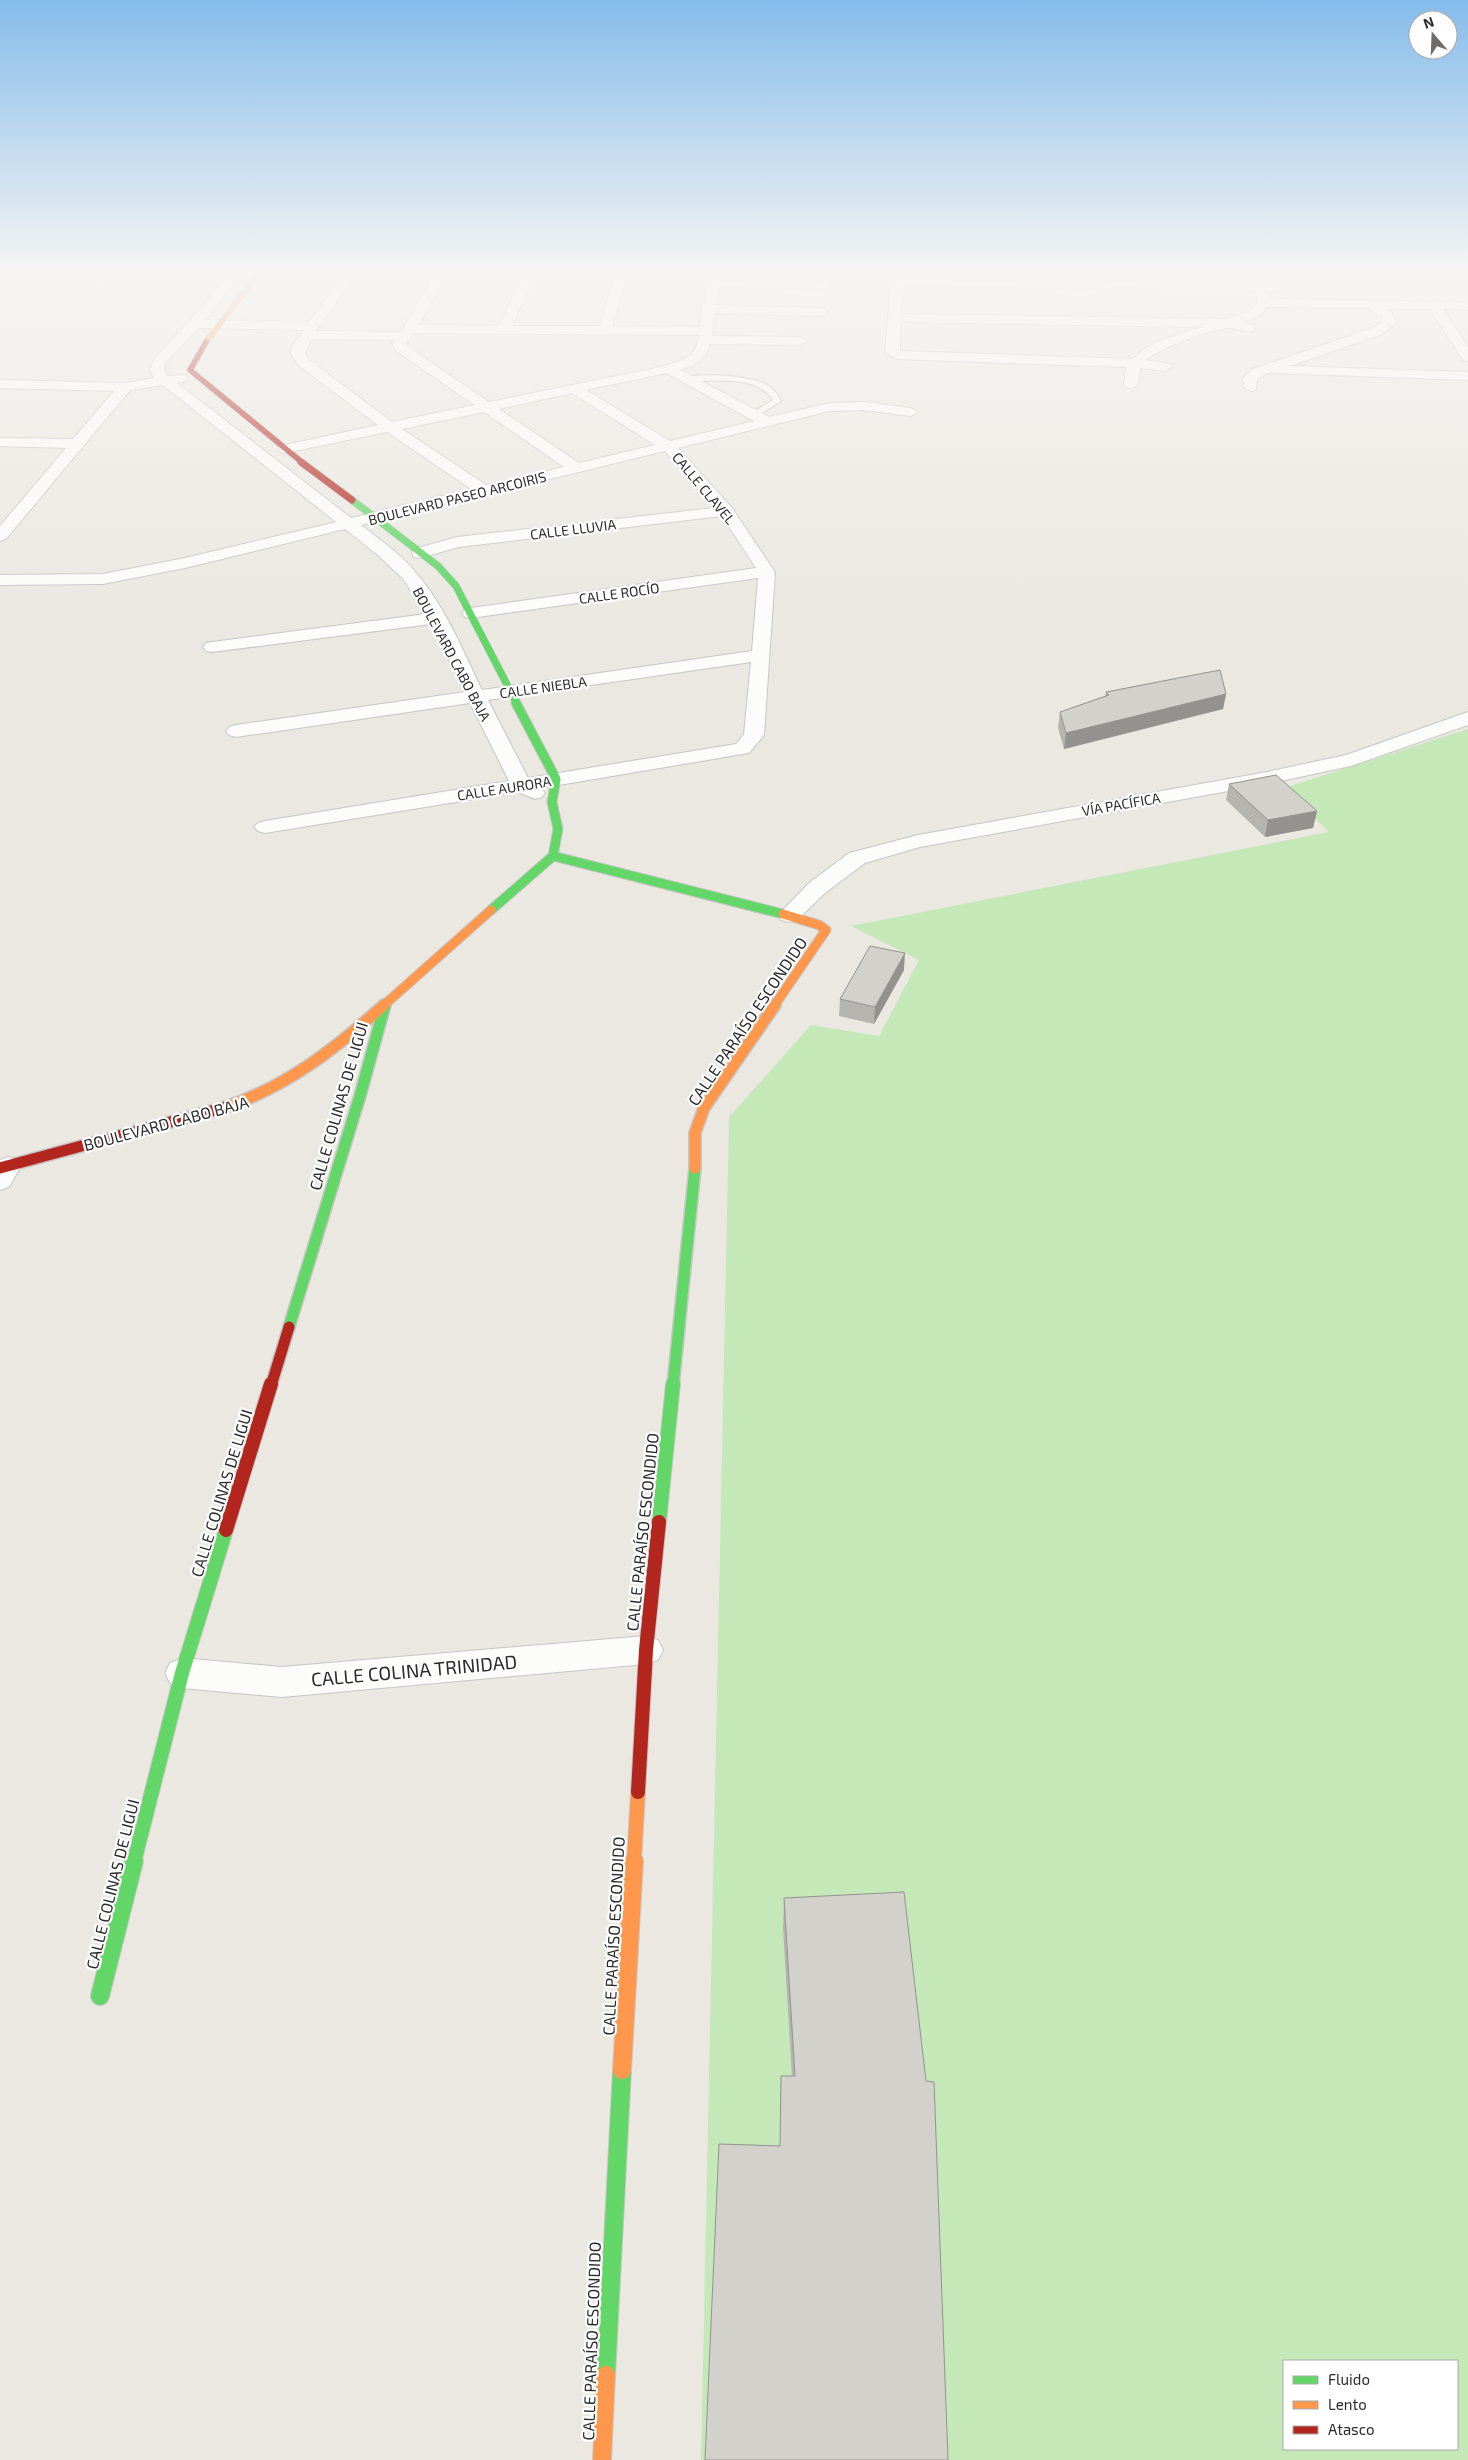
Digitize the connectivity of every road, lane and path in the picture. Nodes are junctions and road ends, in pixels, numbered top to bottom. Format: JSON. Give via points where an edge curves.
{"nodes":[{"id":1,"x":75,"y":386,"type":"edge"},
{"id":2,"x":133,"y":386,"type":"edge"},
{"id":3,"x":172,"y":386,"type":"edge"},
{"id":4,"x":209,"y":386,"type":"edge"},
{"id":5,"x":334,"y":386,"type":"edge"},
{"id":6,"x":455,"y":386,"type":"edge"},
{"id":7,"x":584,"y":386,"type":"edge"},
{"id":8,"x":700,"y":386,"type":"edge"},
{"id":9,"x":762,"y":386,"type":"edge"},
{"id":10,"x":125,"y":387,"type":"junction"},
{"id":11,"x":573,"y":388,"type":"junction"},
{"id":12,"x":484,"y":406,"type":"junction"},
{"id":13,"x":911,"y":412,"type":"dead end"},
{"id":14,"x":755,"y":415,"type":"junction"},
{"id":15,"x":769,"y":423,"type":"junction"},
{"id":16,"x":389,"y":427,"type":"junction"},
{"id":17,"x":0,"y":442,"type":"edge"},
{"id":18,"x":77,"y":444,"type":"junction"},
{"id":19,"x":279,"y":445,"type":"junction"},
{"id":20,"x":247,"y":446,"type":"junction"},
{"id":21,"x":669,"y":447,"type":"junction"},
{"id":22,"x":577,"y":469,"type":"junction"},
{"id":23,"x":484,"y":491,"type":"junction"},
{"id":24,"x":0,"y":508,"type":"edge"},
{"id":25,"x":23,"y":509,"type":"junction"},
{"id":26,"x":726,"y":511,"type":"junction"},
{"id":27,"x":373,"y":518,"type":"junction"},
{"id":28,"x":347,"y":524,"type":"junction"},
{"id":29,"x":0,"y":536,"type":"edge"},
{"id":30,"x":420,"y":553,"type":"junction"},
{"id":31,"x":767,"y":572,"type":"junction"},
{"id":32,"x":0,"y":580,"type":"edge"},
{"id":33,"x":471,"y":614,"type":"junction"},
{"id":34,"x":437,"y":618,"type":"junction"},
{"id":35,"x":212,"y":647,"type":"dead end"},
{"id":36,"x":761,"y":656,"type":"junction"},
{"id":37,"x":512,"y":692,"type":"junction"},
{"id":38,"x":476,"y":697,"type":"junction"},
{"id":39,"x":1468,"y":718,"type":"edge"},
{"id":40,"x":236,"y":731,"type":"dead end"},
{"id":41,"x":556,"y":779,"type":"junction"},
{"id":42,"x":521,"y":785,"type":"junction"},
{"id":43,"x":552,"y":802,"type":"junction"},
{"id":44,"x":266,"y":827,"type":"dead end"},
{"id":45,"x":553,"y":856,"type":"junction"},
{"id":46,"x":789,"y":915,"type":"junction"},
{"id":47,"x":385,"y":1004,"type":"junction"},
{"id":48,"x":3,"y":1172,"type":"edge"},
{"id":49,"x":646,"y":1650,"type":"junction"},
{"id":50,"x":182,"y":1673,"type":"junction"},
{"id":51,"x":100,"y":1996,"type":"dead end"},
{"id":52,"x":602,"y":2460,"type":"edge"}],
"edges":[{"from":1,"to":10,"type":"street"},
{"from":2,"to":10,"type":"street"},
{"from":3,"to":20,"type":"street","name":"BOULEVARD CABO BAJA"},
{"from":4,"to":19,"type":"street","name":"BOULEVARD CABO BAJA"},
{"from":5,"to":16,"type":"street"},
{"from":6,"to":12,"type":"street"},
{"from":7,"to":11,"type":"street"},
{"from":8,"to":14,"type":"street"},
{"from":9,"to":14,"type":"lane","via":[[775,394],[777,401]]},
{"from":10,"to":18,"type":"street"},
{"from":11,"to":12,"type":"street"},
{"from":11,"to":21,"type":"street","name":"CALLE CLAVEL"},
{"from":12,"to":16,"type":"street"},
{"from":12,"to":22,"type":"street"},
{"from":13,"to":15,"type":"street","name":"BOULEVARD PASEO ARCOIRIS","via":[[845,405]]},
{"from":14,"to":15,"type":"street"},
{"from":15,"to":21,"type":"street","name":"BOULEVARD PASEO ARCOIRIS"},
{"from":16,"to":19,"type":"street"},
{"from":16,"to":23,"type":"street"},
{"from":17,"to":18,"type":"street"},
{"from":18,"to":25,"type":"street"},
{"from":19,"to":20,"type":"street"},
{"from":19,"to":27,"type":"street","name":"BOULEVARD CABO BAJA"},
{"from":20,"to":28,"type":"street","name":"BOULEVARD CABO BAJA"},
{"from":21,"to":22,"type":"street","name":"BOULEVARD PASEO ARCOIRIS"},
{"from":21,"to":26,"type":"street","name":"CALLE CLAVEL"},
{"from":22,"to":23,"type":"street","name":"BOULEVARD PASEO ARCOIRIS"},
{"from":23,"to":27,"type":"street","name":"BOULEVARD PASEO ARCOIRIS"},
{"from":24,"to":25,"type":"street"},
{"from":25,"to":29,"type":"street"},
{"from":26,"to":30,"type":"street","name":"CALLE LLUVIA","via":[[457,542]]},
{"from":26,"to":31,"type":"street","name":"CALLE CLAVEL"},
{"from":27,"to":28,"type":"street","name":"BOULEVARD PASEO ARCOIRIS"},
{"from":27,"to":30,"type":"street","name":"BOULEVARD CABO BAJA"},
{"from":28,"to":32,"type":"street","name":"BOULEVARD PASEO ARCOIRIS","via":[[103,579]]},
{"from":28,"to":34,"type":"street","name":"BOULEVARD CABO BAJA","via":[[385,552],[410,576]]},
{"from":30,"to":33,"type":"street","name":"BOULEVARD CABO BAJA","via":[[456,586]]},
{"from":31,"to":33,"type":"street","name":"CALLE ROCÍO"},
{"from":31,"to":36,"type":"street"},
{"from":33,"to":37,"type":"street","name":"BOULEVARD CABO BAJA"},
{"from":34,"to":35,"type":"street"},
{"from":34,"to":38,"type":"street","name":"BOULEVARD CABO BAJA"},
{"from":36,"to":37,"type":"street","name":"CALLE NIEBLA"},
{"from":36,"to":41,"type":"street","name":"CALLE AURORA","via":[[754,735],[742,749]]},
{"from":37,"to":38,"type":"street","name":"CALLE NIEBLA"},
{"from":37,"to":41,"type":"street","name":"BOULEVARD CABO BAJA"},
{"from":38,"to":40,"type":"street","name":"CALLE NIEBLA"},
{"from":38,"to":42,"type":"street","name":"BOULEVARD CABO BAJA"},
{"from":39,"to":46,"type":"street","name":"VÍA PACÍFICA","via":[[1351,760],[918,841],[857,858],[817,888]]},
{"from":41,"to":42,"type":"street","name":"CALLE AURORA"},
{"from":41,"to":43,"type":"street"},
{"from":42,"to":43,"type":"street"},
{"from":42,"to":44,"type":"street","name":"CALLE AURORA"},
{"from":43,"to":45,"type":"street","via":[[558,829]]},
{"from":45,"to":46,"type":"street","name":"CALLE PARAÍSO ESCONDIDO"},
{"from":45,"to":47,"type":"street","name":"BOULEVARD CABO BAJA"},
{"from":46,"to":49,"type":"street","name":"CALLE PARAÍSO ESCONDIDO","via":[[823,927],[825,933],[704,1108],[694,1133],[695,1184]]},
{"from":47,"to":48,"type":"street","name":"BOULEVARD CABO BAJA","via":[[307,1068],[249,1101]]},
{"from":47,"to":50,"type":"street","name":"CALLE COLINAS DE LIGUI","via":[[360,1096]]},
{"from":49,"to":50,"type":"street","name":"CALLE COLINA TRINIDAD","via":[[282,1682]]},
{"from":49,"to":52,"type":"street","name":"CALLE PARAÍSO ESCONDIDO"},
{"from":50,"to":51,"type":"street","name":"CALLE COLINAS DE LIGUI"}]}
